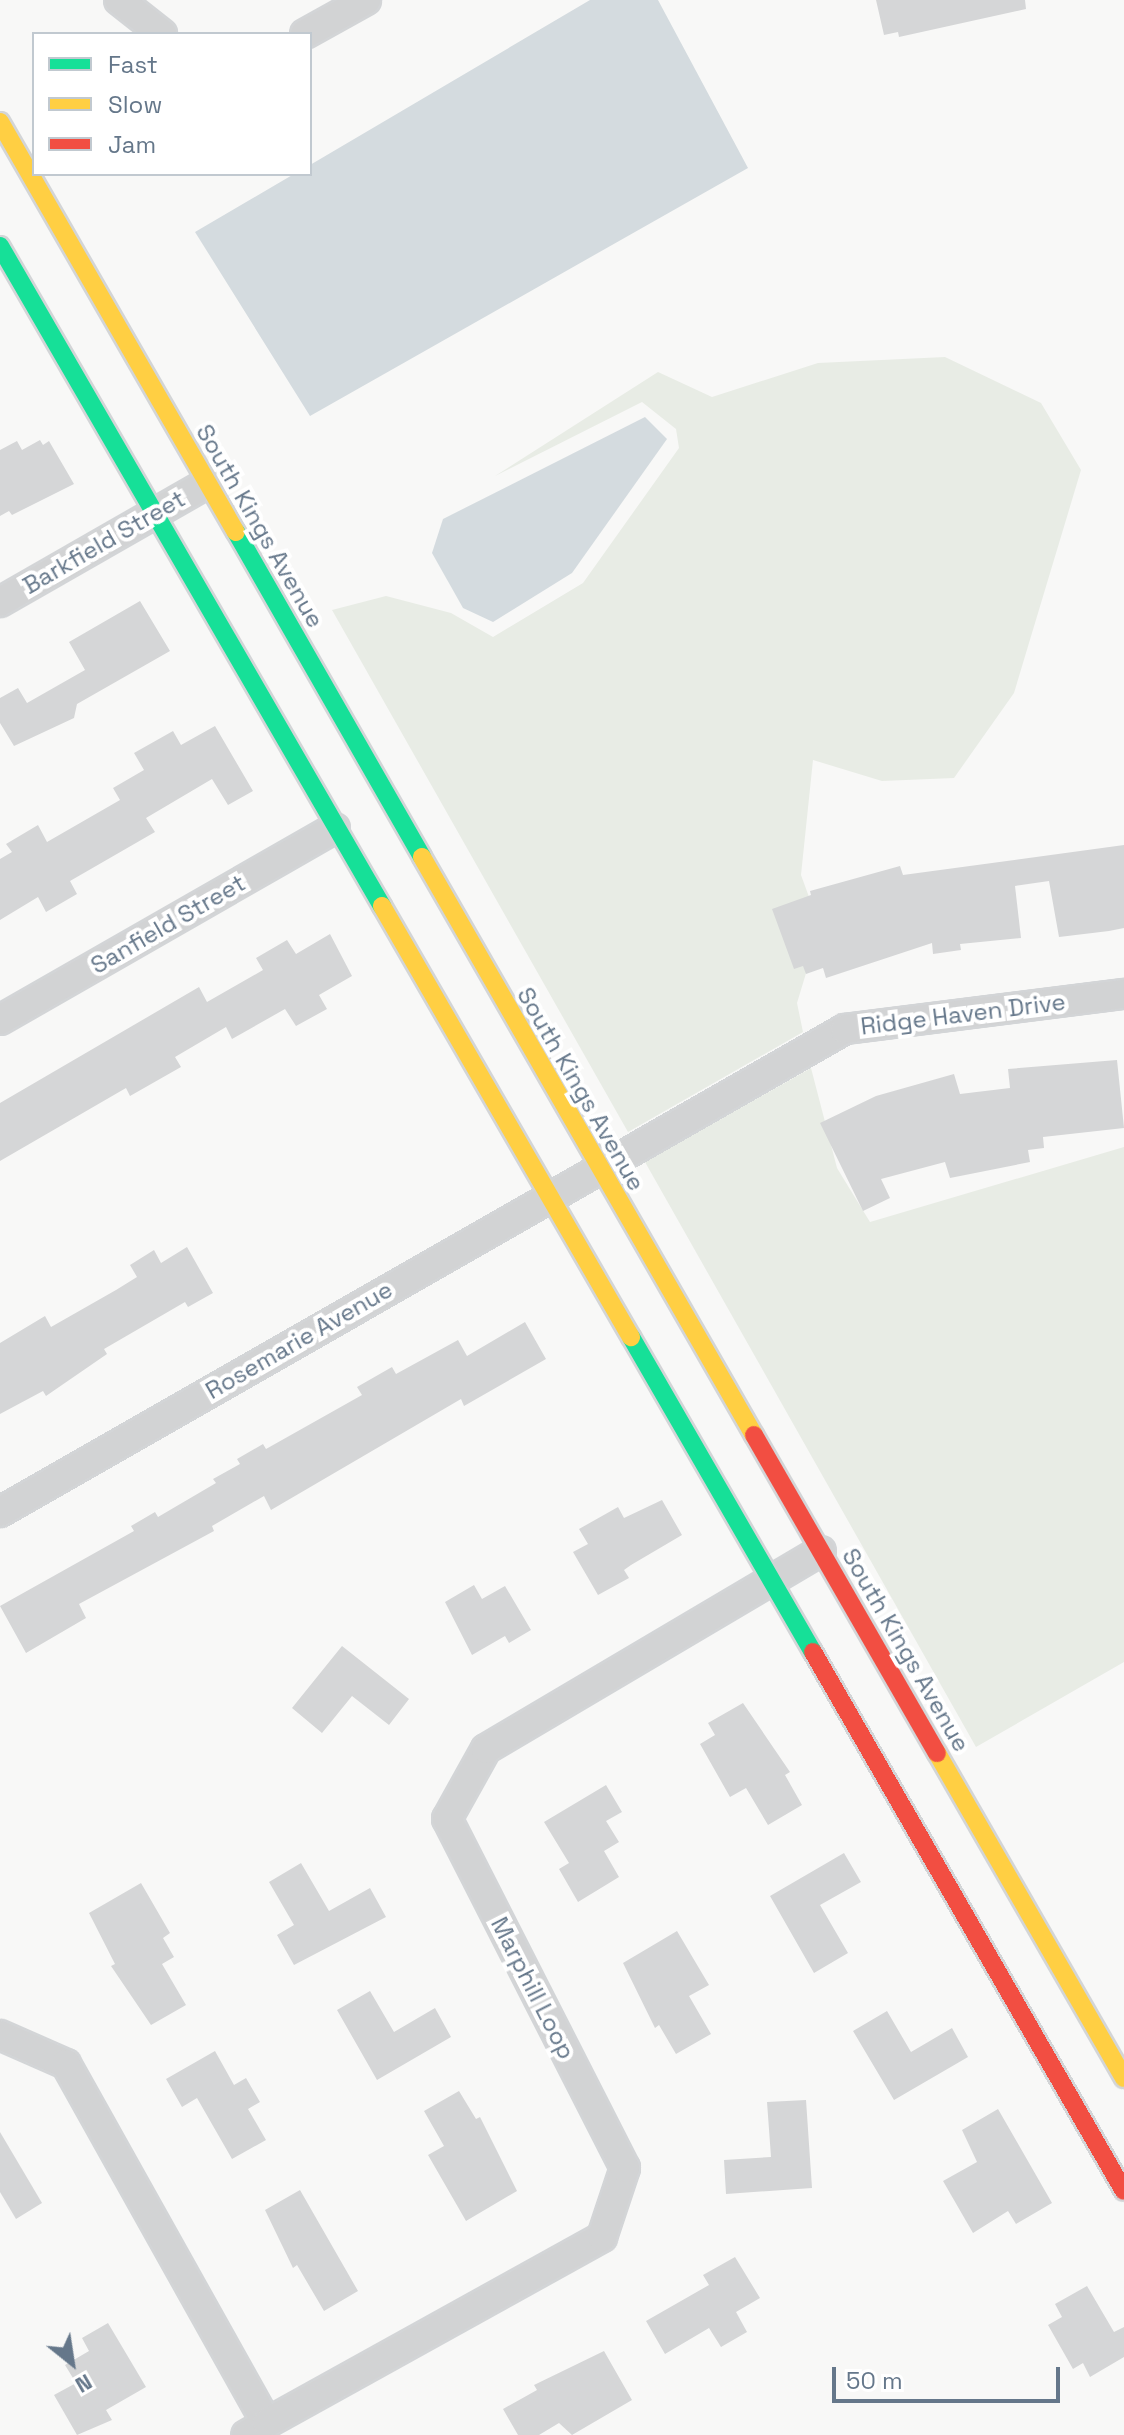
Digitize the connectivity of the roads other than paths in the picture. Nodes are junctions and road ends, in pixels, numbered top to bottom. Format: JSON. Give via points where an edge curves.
{"nodes":[{"id":1,"x":119,"y":0,"type":"edge"},
{"id":2,"x":366,"y":0,"type":"edge"},
{"id":3,"x":159,"y":32,"type":"edge"},
{"id":4,"x":309,"y":32,"type":"edge"},
{"id":5,"x":0,"y":122,"type":"edge"},
{"id":6,"x":8,"y":155,"type":"edge"},
{"id":7,"x":0,"y":246,"type":"edge"},
{"id":8,"x":208,"y":483,"type":"junction"},
{"id":9,"x":154,"y":513,"type":"junction"},
{"id":10,"x":0,"y":602,"type":"edge"},
{"id":11,"x":335,"y":828,"type":"junction"},
{"id":12,"x":1124,"y":994,"type":"edge"},
{"id":13,"x":0,"y":1020,"type":"edge"},
{"id":14,"x":599,"y":1168,"type":"junction"},
{"id":15,"x":549,"y":1197,"type":"junction"},
{"id":16,"x":0,"y":1512,"type":"edge"},
{"id":17,"x":821,"y":1551,"type":"junction"},
{"id":18,"x":772,"y":1580,"type":"junction"},
{"id":19,"x":0,"y":2035,"type":"edge"},
{"id":20,"x":1124,"y":2078,"type":"edge"},
{"id":21,"x":1124,"y":2191,"type":"edge"},
{"id":22,"x":256,"y":2429,"type":"edge"}],
"edges":[{"from":1,"to":3,"type":"street"},
{"from":2,"to":4,"type":"street"},
{"from":5,"to":6,"type":"main road","name":"South Kings Avenue"},
{"from":6,"to":8,"type":"main road","name":"South Kings Avenue"},
{"from":7,"to":9,"type":"main road"},
{"from":8,"to":9,"type":"street","name":"Barkfield Street"},
{"from":8,"to":14,"type":"main road","name":"South Kings Avenue"},
{"from":9,"to":10,"type":"street","name":"Barkfield Street"},
{"from":9,"to":11,"type":"main road"},
{"from":11,"to":13,"type":"street","name":"Sanfield Street"},
{"from":11,"to":15,"type":"main road"},
{"from":12,"to":14,"type":"street","name":"Ridge Haven Drive","via":[[845,1029]]},
{"from":14,"to":15,"type":"street","name":"Rosemarie Avenue"},
{"from":14,"to":17,"type":"main road","name":"South Kings Avenue"},
{"from":15,"to":16,"type":"street","name":"Rosemarie Avenue"},
{"from":15,"to":18,"type":"main road"},
{"from":17,"to":18,"type":"street","name":"Marphill Loop"},
{"from":17,"to":20,"type":"main road","name":"South Kings Avenue","via":[[1049,1963]]},
{"from":18,"to":21,"type":"main road","via":[[1012,1984]]},
{"from":18,"to":22,"type":"street","name":"Marphill Loop","via":[[486,1749],[447,1819],[625,2168],[602,2237]]},
{"from":19,"to":22,"type":"street","name":"Marphill Loop","via":[[66,2064]]}]}
